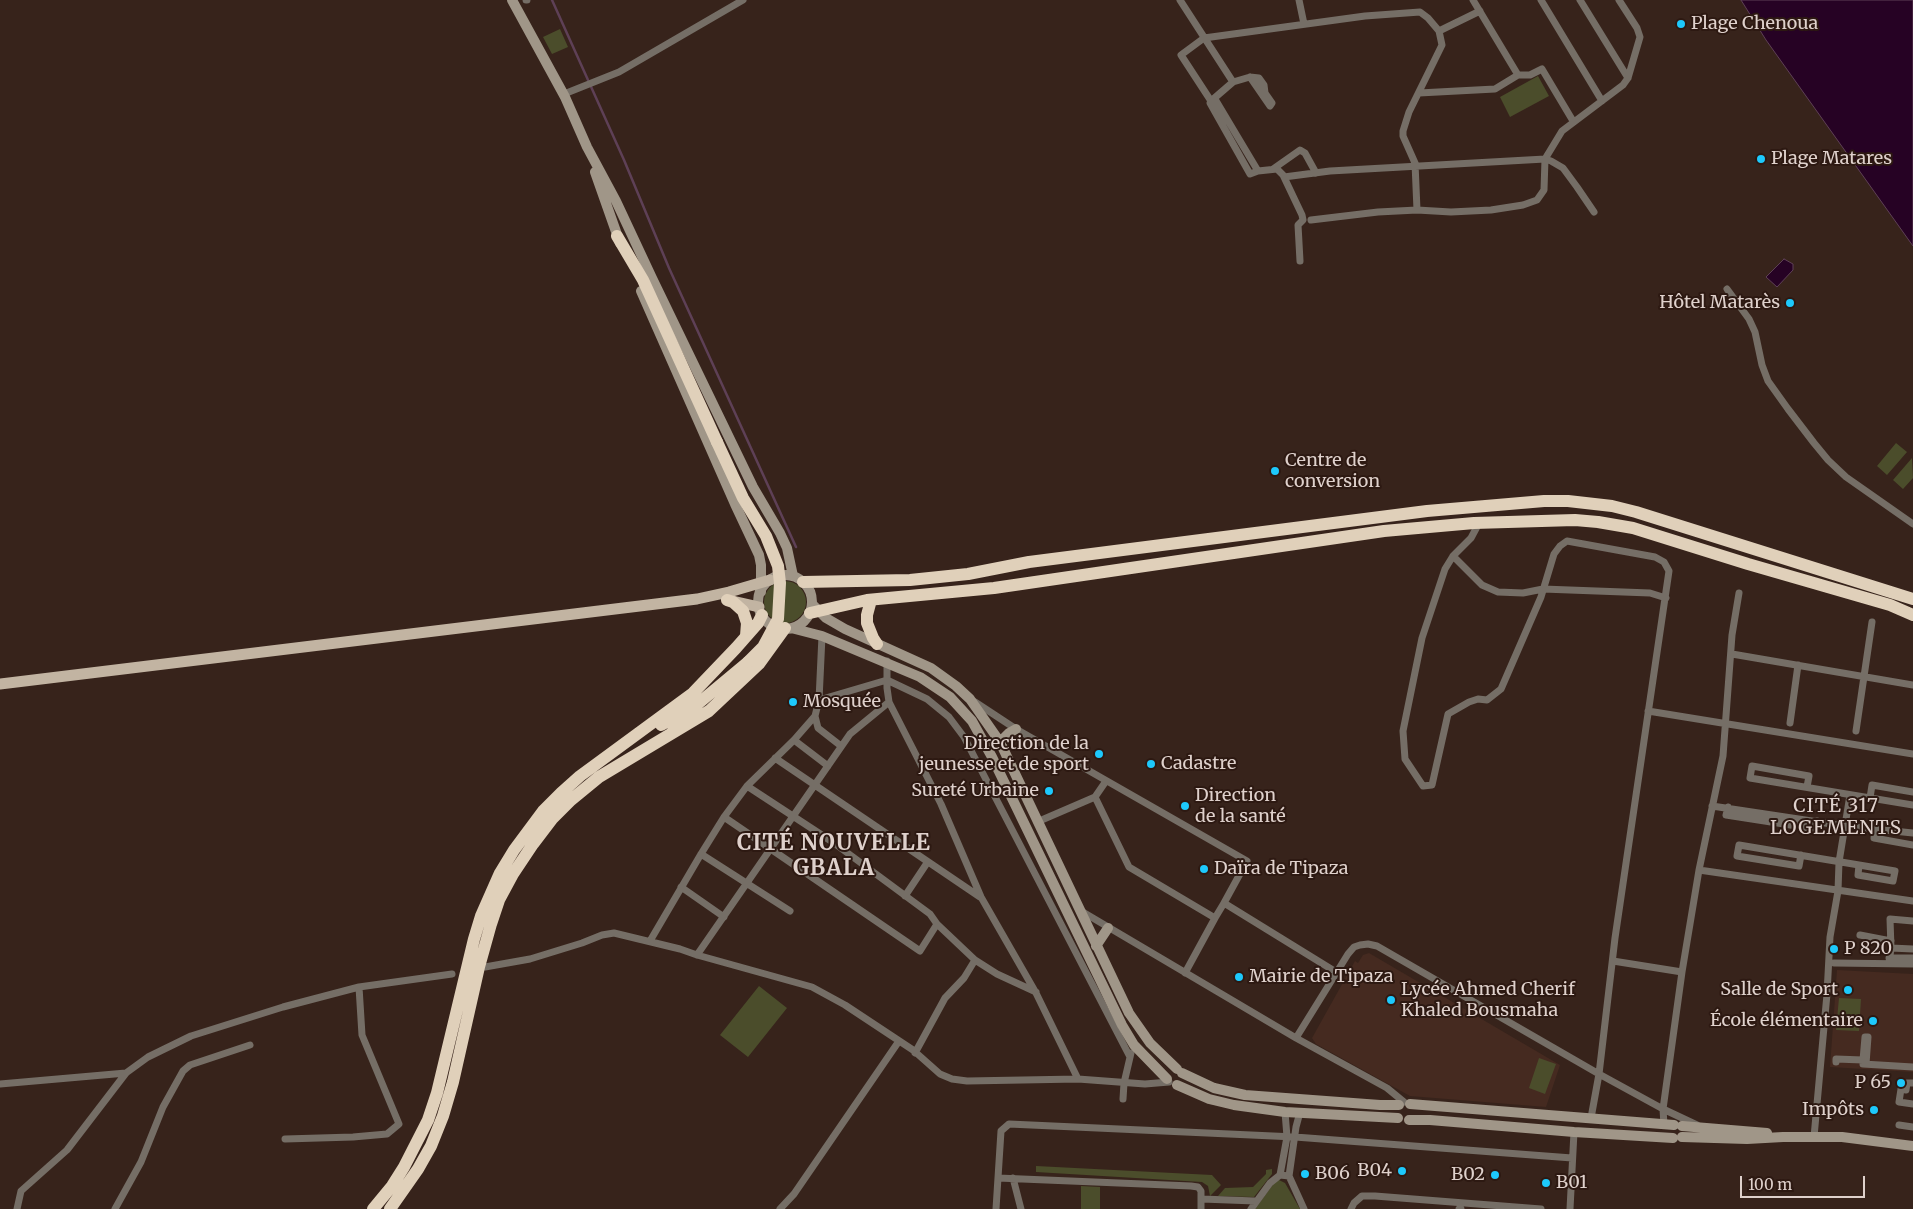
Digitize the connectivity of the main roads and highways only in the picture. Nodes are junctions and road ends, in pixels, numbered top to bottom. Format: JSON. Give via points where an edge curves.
{"nodes":[{"id":1,"x":512,"y":0,"type":"edge"},
{"id":2,"x":587,"y":147,"type":"junction"},
{"id":3,"x":617,"y":236,"type":"junction"},
{"id":4,"x":652,"y":278,"type":"junction"},
{"id":5,"x":678,"y":355,"type":"junction"},
{"id":6,"x":798,"y":579,"type":"junction"},
{"id":7,"x":764,"y":585,"type":"junction"},
{"id":8,"x":696,"y":599,"type":"junction"},
{"id":9,"x":1913,"y":599,"type":"edge"},
{"id":10,"x":727,"y":600,"type":"junction"},
{"id":11,"x":870,"y":600,"type":"junction"},
{"id":12,"x":813,"y":609,"type":"junction"},
{"id":13,"x":761,"y":611,"type":"junction"},
{"id":14,"x":1913,"y":615,"type":"edge"},
{"id":15,"x":788,"y":628,"type":"junction"},
{"id":16,"x":746,"y":636,"type":"junction"},
{"id":17,"x":877,"y":644,"type":"junction"},
{"id":18,"x":0,"y":684,"type":"edge"},
{"id":19,"x":694,"y":707,"type":"junction"},
{"id":20,"x":1016,"y":729,"type":"road end"},
{"id":21,"x":638,"y":735,"type":"junction"},
{"id":22,"x":1000,"y":742,"type":"junction"},
{"id":23,"x":651,"y":746,"type":"junction"},
{"id":24,"x":1108,"y":928,"type":"road end"},
{"id":25,"x":1096,"y":946,"type":"junction"},
{"id":26,"x":1180,"y":1071,"type":"junction"},
{"id":27,"x":1171,"y":1082,"type":"junction"},
{"id":28,"x":1404,"y":1104,"type":"junction"},
{"id":29,"x":1398,"y":1118,"type":"junction"},
{"id":30,"x":1409,"y":1120,"type":"junction"},
{"id":31,"x":1673,"y":1125,"type":"junction"},
{"id":32,"x":1783,"y":1137,"type":"junction"},
{"id":33,"x":1677,"y":1138,"type":"junction"},
{"id":34,"x":1913,"y":1146,"type":"edge"},
{"id":35,"x":373,"y":1209,"type":"edge"},
{"id":36,"x":390,"y":1209,"type":"edge"}],
"edges":[{"from":1,"to":2,"type":"main road","via":[[564,94]]},
{"from":2,"to":3,"type":"main road"},
{"from":2,"to":4,"type":"main road"},
{"from":3,"to":5,"type":"highway","via":[[638,271]]},
{"from":3,"to":7,"type":"main road","via":[[759,554]]},
{"from":4,"to":5,"type":"highway"},
{"from":4,"to":6,"type":"main road","via":[[784,540]]},
{"from":5,"to":19,"type":"highway","bridge":true,"via":[[743,498],[766,536],[778,566],[780,584],[778,619],[763,647]]},
{"from":6,"to":7,"type":"main road","via":[[778,576]]},
{"from":6,"to":9,"type":"highway","via":[[910,580],[1426,511],[1560,501],[1636,512]]},
{"from":6,"to":12,"type":"main road","via":[[811,594]]},
{"from":7,"to":8,"type":"main road"},
{"from":7,"to":13,"type":"main road"},
{"from":8,"to":10,"type":"main road"},
{"from":8,"to":18,"type":"main road"},
{"from":10,"to":13,"type":"main road"},
{"from":10,"to":16,"type":"highway","via":[[738,606],[746,617]]},
{"from":11,"to":12,"type":"highway"},
{"from":11,"to":14,"type":"highway","via":[[994,588],[1384,531],[1479,523],[1575,520],[1633,528],[1890,605]]},
{"from":11,"to":17,"type":"highway","via":[[867,623]]},
{"from":12,"to":15,"type":"main road","via":[[802,622]]},
{"from":12,"to":17,"type":"main road"},
{"from":13,"to":15,"type":"main road","via":[[770,623]]},
{"from":13,"to":16,"type":"highway","via":[[758,623]]},
{"from":15,"to":23,"type":"highway","via":[[759,664],[709,711]]},
{"from":15,"to":27,"type":"main road","via":[[822,636],[920,677],[960,708],[979,733],[1122,1025],[1134,1045]]},
{"from":16,"to":21,"type":"highway","via":[[694,694]]},
{"from":17,"to":22,"type":"main road","via":[[931,668],[956,686],[970,699]]},
{"from":19,"to":21,"type":"highway"},
{"from":19,"to":23,"type":"highway"},
{"from":20,"to":22,"type":"main road"},
{"from":21,"to":35,"type":"highway","via":[[561,793],[529,829],[500,873],[474,939],[428,1120],[404,1167]]},
{"from":22,"to":25,"type":"main road"},
{"from":23,"to":36,"type":"highway","via":[[599,777],[571,800],[552,819],[513,874],[499,900],[486,941],[443,1116],[418,1169]]},
{"from":24,"to":25,"type":"main road"},
{"from":25,"to":26,"type":"main road","via":[[1140,1030],[1159,1054]]},
{"from":26,"to":27,"type":"main road","via":[[1169,1072]]},
{"from":26,"to":28,"type":"main road","via":[[1214,1088],[1245,1095],[1370,1105]]},
{"from":27,"to":29,"type":"main road","via":[[1226,1103],[1286,1112]]},
{"from":28,"to":29,"type":"main road","via":[[1396,1110]]},
{"from":28,"to":30,"type":"main road","via":[[1414,1111]]},
{"from":28,"to":31,"type":"main road"},
{"from":29,"to":30,"type":"main road"},
{"from":30,"to":33,"type":"main road"},
{"from":31,"to":32,"type":"main road","via":[[1762,1132]]},
{"from":31,"to":33,"type":"main road","via":[[1684,1132]]},
{"from":32,"to":33,"type":"main road"},
{"from":32,"to":34,"type":"main road","via":[[1842,1137]]}]}
